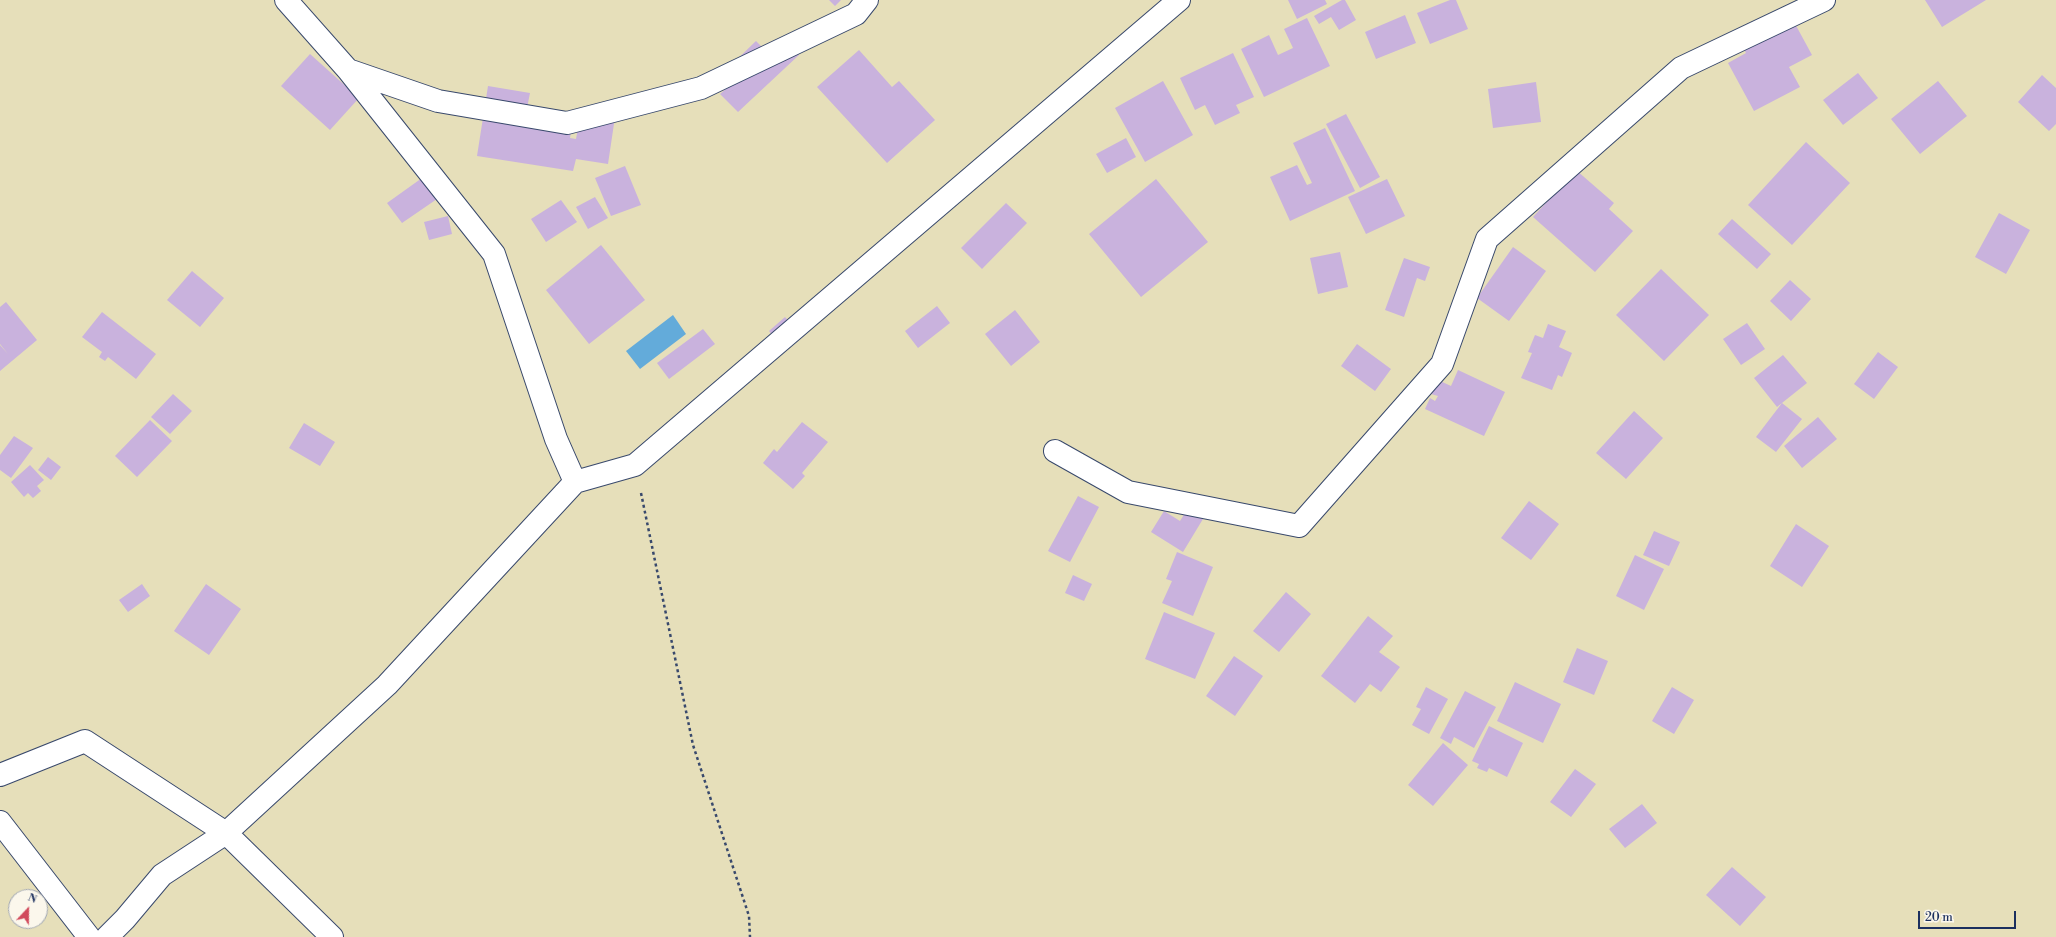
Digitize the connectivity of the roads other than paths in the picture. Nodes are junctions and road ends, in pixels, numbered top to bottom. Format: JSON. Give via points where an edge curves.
{"nodes":[{"id":1,"x":286,"y":0,"type":"edge"},
{"id":2,"x":867,"y":0,"type":"edge"},
{"id":3,"x":1180,"y":0,"type":"edge"},
{"id":4,"x":1824,"y":0,"type":"edge"},
{"id":5,"x":348,"y":70,"type":"junction"},
{"id":6,"x":1055,"y":450,"type":"dead end"},
{"id":7,"x":575,"y":482,"type":"junction"},
{"id":8,"x":0,"y":775,"type":"edge"},
{"id":9,"x":0,"y":822,"type":"edge"},
{"id":10,"x":226,"y":833,"type":"junction"},
{"id":11,"x":89,"y":937,"type":"edge"},
{"id":12,"x":107,"y":937,"type":"edge"},
{"id":13,"x":332,"y":937,"type":"edge"}],
"edges":[{"from":1,"to":5,"type":"street"},
{"from":2,"to":5,"type":"street","via":[[856,14],[700,88],[567,123],[438,101]]},
{"from":3,"to":7,"type":"street","via":[[636,465]]},
{"from":4,"to":6,"type":"street","via":[[1681,68],[1487,239],[1442,364],[1299,526],[1128,492]]},
{"from":5,"to":7,"type":"street","via":[[494,254],[556,439]]},
{"from":7,"to":10,"type":"street","via":[[388,685]]},
{"from":8,"to":10,"type":"street","via":[[85,741]]},
{"from":9,"to":11,"type":"street"},
{"from":10,"to":12,"type":"street","via":[[162,875]]},
{"from":10,"to":13,"type":"street"}]}
